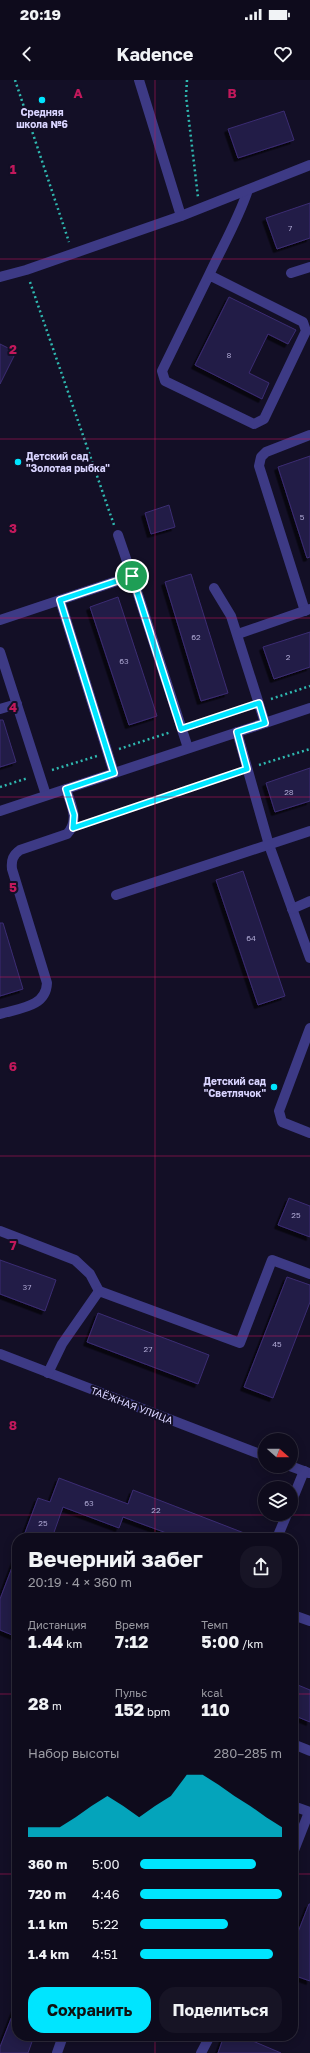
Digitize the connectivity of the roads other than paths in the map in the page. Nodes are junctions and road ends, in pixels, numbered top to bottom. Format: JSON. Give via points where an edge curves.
{"nodes":[{"id":1,"x":139,"y":80,"type":"edge"},
{"id":2,"x":310,"y":165,"type":"edge"},
{"id":3,"x":248,"y":190,"type":"junction"},
{"id":4,"x":181,"y":216,"type":"junction"},
{"id":5,"x":310,"y":267,"type":"edge"},
{"id":6,"x":291,"y":273,"type":"dead end"},
{"id":7,"x":209,"y":275,"type":"junction"},
{"id":8,"x":0,"y":277,"type":"edge"},
{"id":9,"x":310,"y":435,"type":"edge"},
{"id":10,"x":118,"y":535,"type":"road end"},
{"id":11,"x":132,"y":576,"type":"junction"},
{"id":12,"x":214,"y":588,"type":"dead end"},
{"id":13,"x":60,"y":600,"type":"junction"},
{"id":14,"x":308,"y":610,"type":"edge"},
{"id":15,"x":0,"y":620,"type":"edge"},
{"id":16,"x":238,"y":634,"type":"junction"},
{"id":17,"x":0,"y":652,"type":"edge"},
{"id":18,"x":17,"y":704,"type":"junction"},
{"id":19,"x":310,"y":708,"type":"edge"},
{"id":20,"x":0,"y":709,"type":"edge"},
{"id":21,"x":265,"y":723,"type":"junction"},
{"id":22,"x":237,"y":732,"type":"junction"},
{"id":23,"x":188,"y":748,"type":"junction"},
{"id":24,"x":114,"y":773,"type":"junction"},
{"id":25,"x":66,"y":789,"type":"junction"},
{"id":26,"x":46,"y":795,"type":"junction"},
{"id":27,"x":0,"y":810,"type":"edge"},
{"id":28,"x":310,"y":831,"type":"edge"},
{"id":29,"x":269,"y":845,"type":"junction"},
{"id":30,"x":116,"y":895,"type":"dead end"},
{"id":31,"x":310,"y":901,"type":"edge"},
{"id":32,"x":292,"y":909,"type":"junction"},
{"id":33,"x":310,"y":958,"type":"edge"},
{"id":34,"x":0,"y":1014,"type":"edge"},
{"id":35,"x":310,"y":1028,"type":"edge"},
{"id":36,"x":310,"y":1133,"type":"edge"},
{"id":37,"x":0,"y":1231,"type":"edge"},
{"id":38,"x":310,"y":1274,"type":"edge"},
{"id":39,"x":99,"y":1291,"type":"junction"},
{"id":40,"x":1,"y":1357,"type":"edge"},
{"id":41,"x":48,"y":1373,"type":"junction"},
{"id":42,"x":258,"y":1453,"type":"edge"},
{"id":43,"x":307,"y":1472,"type":"edge"},
{"id":44,"x":298,"y":1489,"type":"edge"},
{"id":45,"x":284,"y":1521,"type":"edge"},
{"id":46,"x":279,"y":1533,"type":"edge"},
{"id":47,"x":298,"y":1617,"type":"edge"},
{"id":48,"x":310,"y":1621,"type":"edge"},
{"id":49,"x":298,"y":1746,"type":"edge"},
{"id":50,"x":310,"y":1751,"type":"edge"},
{"id":51,"x":298,"y":1808,"type":"edge"},
{"id":52,"x":309,"y":1812,"type":"edge"},
{"id":53,"x":298,"y":1840,"type":"edge"},
{"id":54,"x":61,"y":2041,"type":"edge"},
{"id":55,"x":207,"y":2041,"type":"edge"},
{"id":56,"x":57,"y":2053,"type":"edge"},
{"id":57,"x":201,"y":2053,"type":"edge"}],
"edges":[{"from":1,"to":4,"type":"street"},
{"from":2,"to":3,"type":"street"},
{"from":3,"to":4,"type":"street"},
{"from":3,"to":7,"type":"street"},
{"from":4,"to":8,"type":"street"},
{"from":5,"to":6,"type":"street"},
{"from":7,"to":7,"type":"street","via":[[162,371],[165,381],[254,424],[264,419],[306,331],[303,322]]},
{"from":9,"to":14,"type":"street","via":[[266,452],[261,457],[259,466]]},
{"from":10,"to":11,"type":"street"},
{"from":11,"to":13,"type":"street"},
{"from":11,"to":23,"type":"street"},
{"from":12,"to":16,"type":"street","via":[[231,616]]},
{"from":13,"to":15,"type":"street"},
{"from":13,"to":24,"type":"street"},
{"from":14,"to":16,"type":"street"},
{"from":16,"to":21,"type":"street"},
{"from":17,"to":18,"type":"street"},
{"from":18,"to":20,"type":"street"},
{"from":18,"to":26,"type":"street"},
{"from":19,"to":21,"type":"street"},
{"from":21,"to":22,"type":"street"},
{"from":22,"to":23,"type":"street"},
{"from":22,"to":29,"type":"street"},
{"from":23,"to":24,"type":"street"},
{"from":24,"to":25,"type":"street"},
{"from":25,"to":26,"type":"street"},
{"from":25,"to":34,"type":"street","via":[[74,815],[73,828],[67,834],[20,850],[14,854],[11,861],[47,983],[47,991],[44,998],[37,1003]]},
{"from":26,"to":27,"type":"street"},
{"from":28,"to":29,"type":"street"},
{"from":29,"to":30,"type":"street"},
{"from":29,"to":32,"type":"street"},
{"from":31,"to":32,"type":"street"},
{"from":32,"to":33,"type":"street"},
{"from":35,"to":36,"type":"street","via":[[279,1112],[282,1122]]},
{"from":37,"to":39,"type":"street","via":[[76,1260],[90,1274]]},
{"from":38,"to":39,"type":"street","via":[[272,1260],[240,1343]]},
{"from":39,"to":41,"type":"street","via":[[62,1344]]},
{"from":40,"to":41,"type":"street","name":"ТАЁЖНАЯ УЛИЦА"},
{"from":41,"to":42,"type":"street","name":"ТАЁЖНАЯ УЛИЦА"},
{"from":43,"to":44,"type":"street"},
{"from":45,"to":46,"type":"street"},
{"from":47,"to":48,"type":"street"},
{"from":49,"to":50,"type":"street"},
{"from":51,"to":52,"type":"street"},
{"from":52,"to":53,"type":"street"},
{"from":54,"to":56,"type":"street"},
{"from":55,"to":57,"type":"street"}]}
